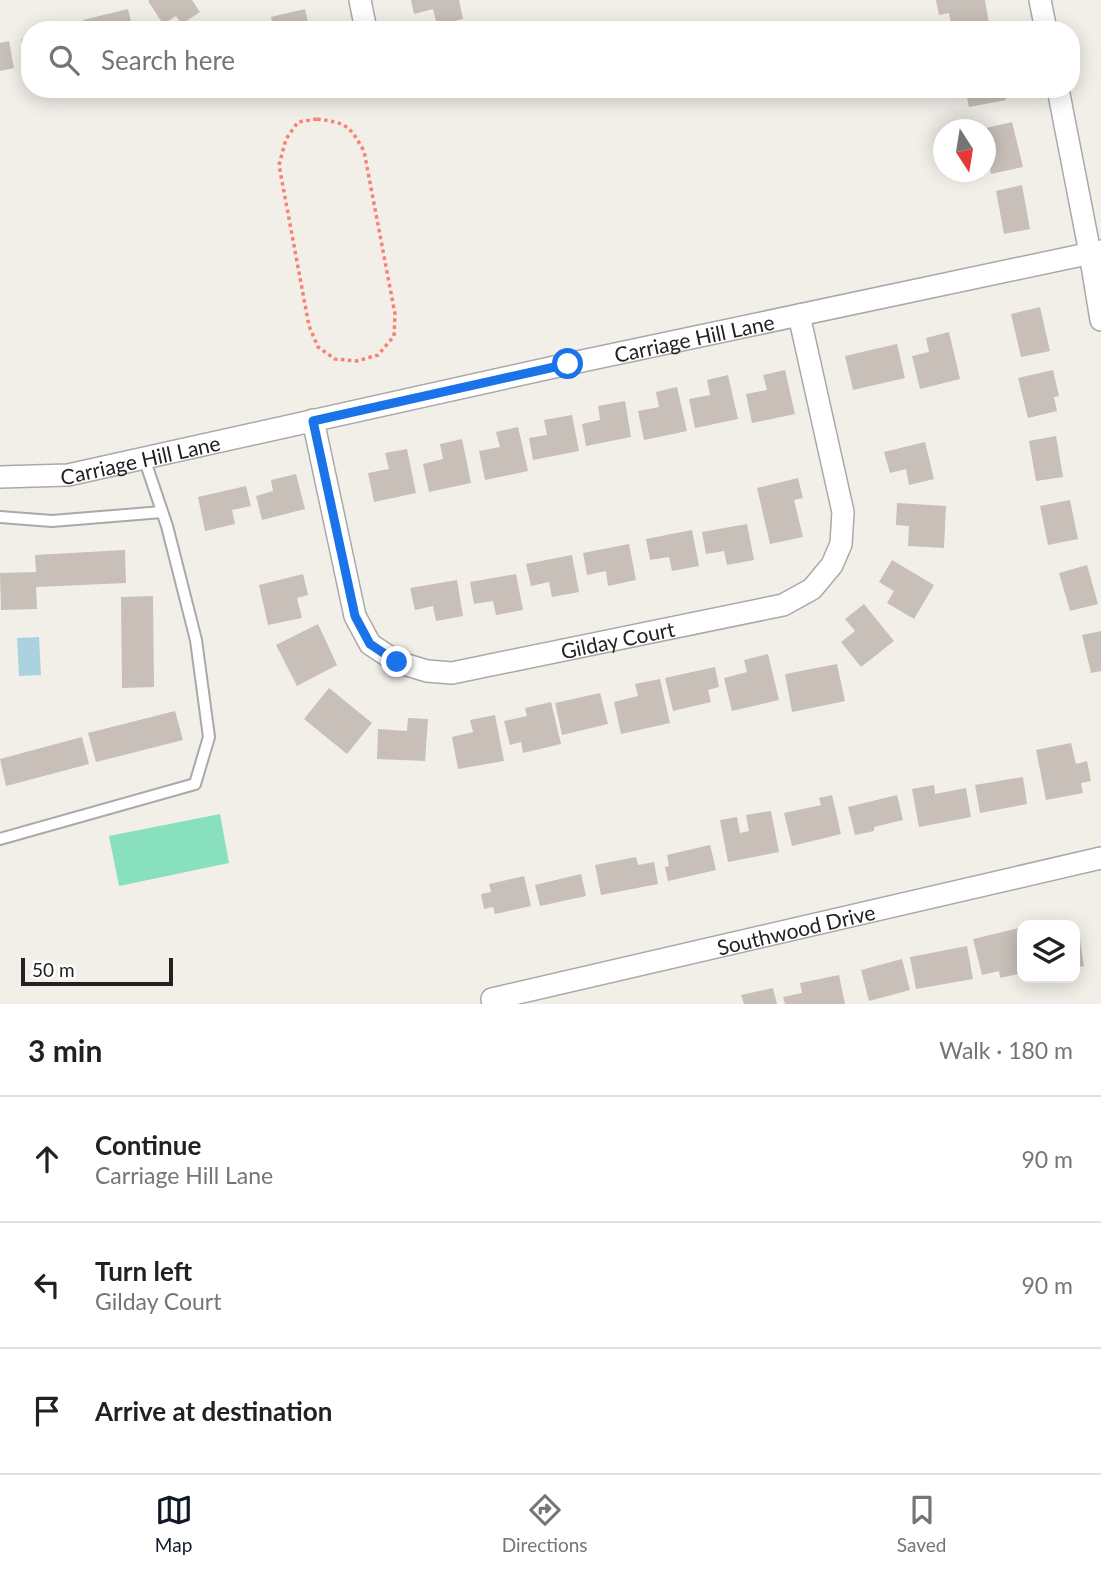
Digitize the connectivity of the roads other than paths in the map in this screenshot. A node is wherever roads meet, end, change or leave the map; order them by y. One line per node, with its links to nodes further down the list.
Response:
1 (360, 0): 3 (street)
2 (1040, 0): 4 (street)
3 (364, 21)
4 (1044, 21)
5 (1060, 98): 6 (street)
6 (1096, 252): 7 (street, Carriage Hill Lane); 8 (street)
7 (799, 315): 9 (street, Carriage Hill Lane); 9 (street, Gilday Court)
8 (1101, 320)
9 (313, 421): 10 (street, Carriage Hill Lane)
10 (144, 458): 11 (street, Carriage Hill Lane); 12 (lane)
11 (0, 477)
12 (162, 512): 13 (lane); 14 (lane)
13 (0, 517)
14 (0, 839)
15 (1101, 858): 16 (street, Southwood Drive)
16 (492, 1001)

